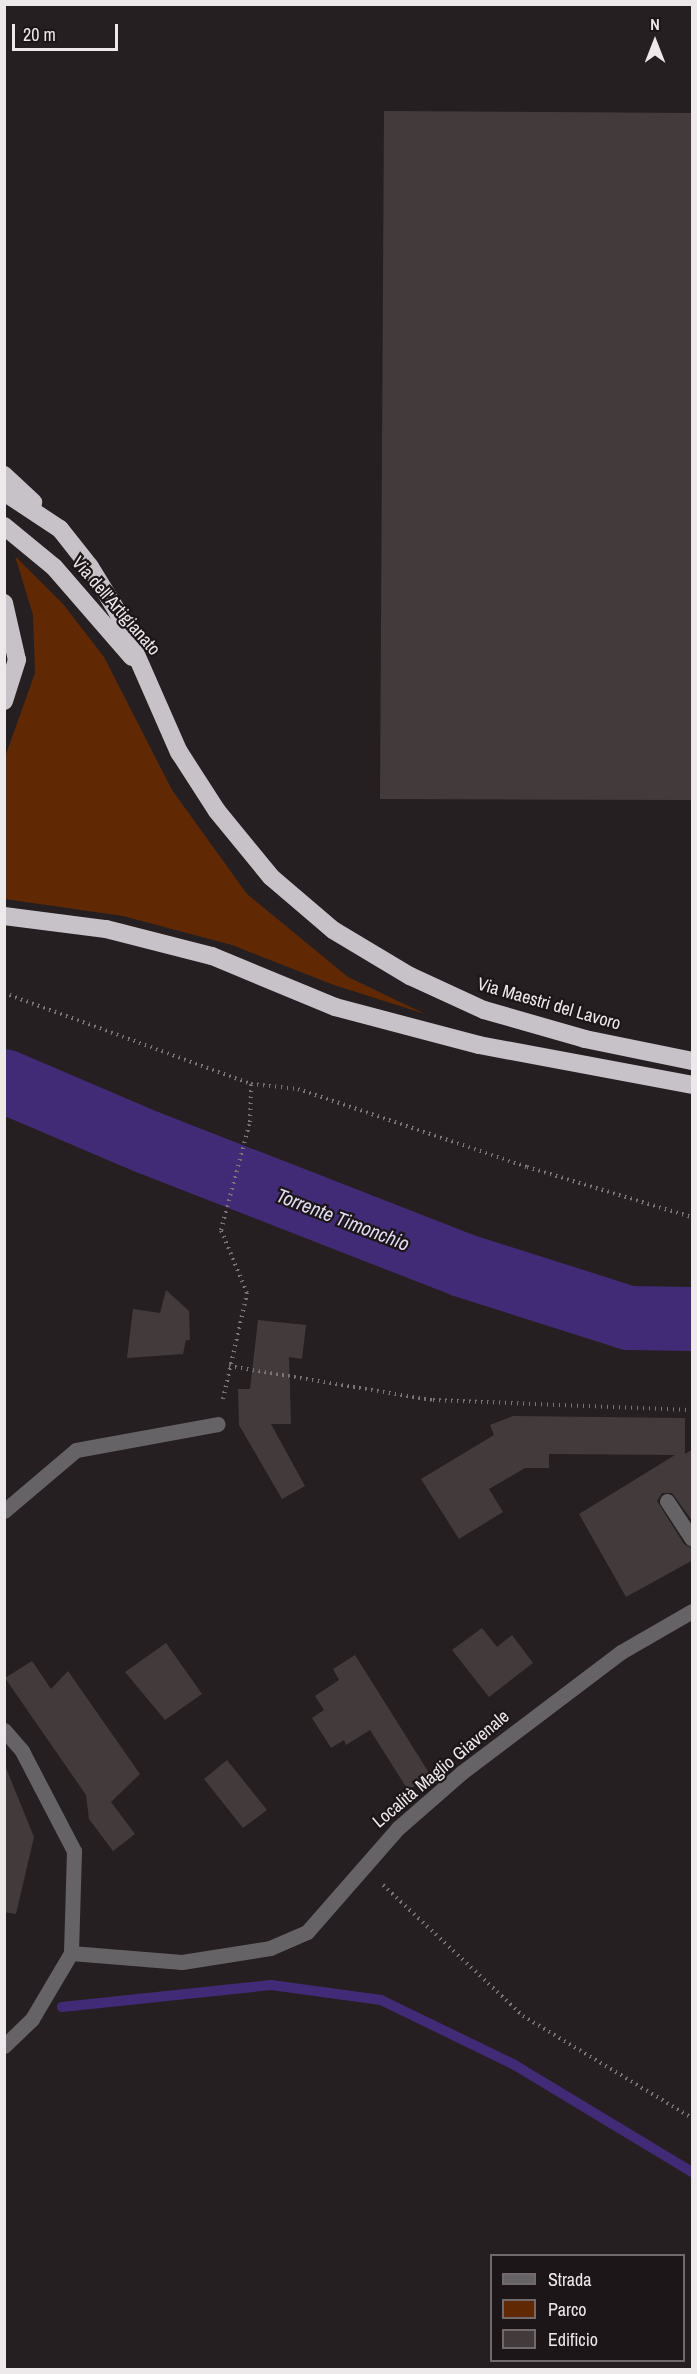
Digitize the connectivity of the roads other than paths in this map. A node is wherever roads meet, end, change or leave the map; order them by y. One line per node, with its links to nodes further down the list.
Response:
1 (4, 475): 4 (highway)
2 (4, 492): 4 (highway, Via dell'Artigianato)
3 (4, 526): 6 (highway, Via dell'Artigianato)
4 (60, 529): 6 (highway, Via dell'Artigianato)
5 (4, 603): 7 (highway)
6 (148, 676): 9 (highway, Via Maestri del Lavoro)
7 (4, 701)
8 (4, 916): 10 (highway)
9 (693, 1061)
10 (693, 1085)
11 (218, 1424): 13 (street)
12 (667, 1501): 14 (street)
13 (4, 1511)
14 (693, 1539)
15 (693, 1611): 17 (street, Località Maglio Giavenale)
16 (4, 1730): 17 (street)
17 (71, 1953): 18 (street)
18 (4, 2046)

